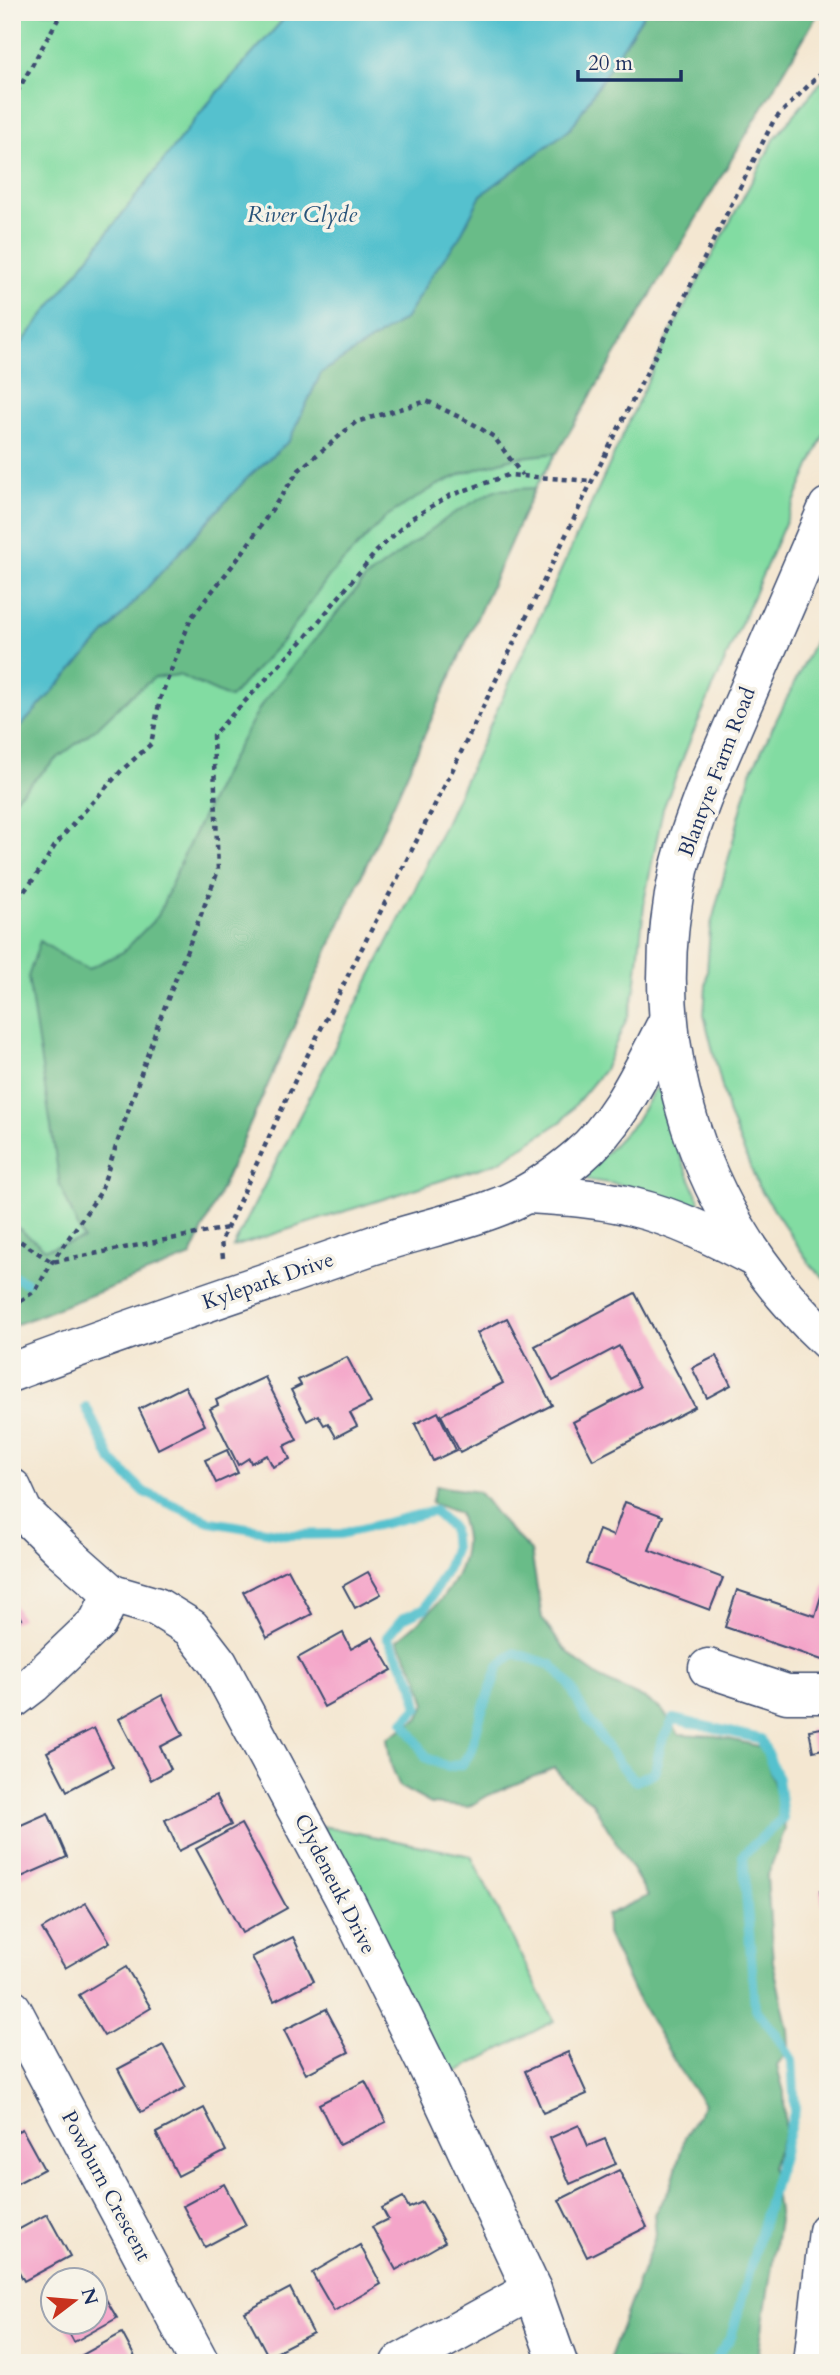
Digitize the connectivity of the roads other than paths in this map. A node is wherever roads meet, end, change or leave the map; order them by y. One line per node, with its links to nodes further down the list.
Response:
1 (828, 507): 2 (street, Blantyre Farm Road)
2 (668, 1021): 3 (street, Kylepark Drive); 4 (street, Blantyre Farm Road)
3 (526, 1194): 4 (street); 6 (street, Kylepark Drive)
4 (753, 1257): 5 (street, Blantyre Farm Road)
5 (828, 1341)
6 (12, 1372)
7 (16, 1506): 8 (street, Clydeneuk Drive)
8 (112, 1594): 11 (street); 14 (street, Clydeneuk Drive)
9 (708, 1668): 10 (street)
10 (828, 1693)
11 (12, 1700)
12 (12, 2009): 15 (street, Powburn Crescent)
13 (828, 2231): 18 (street)
14 (532, 2290): 16 (street); 17 (street, Clydeneuk Drive)
15 (200, 2363)
16 (400, 2363)
17 (558, 2363)
18 (813, 2363)

